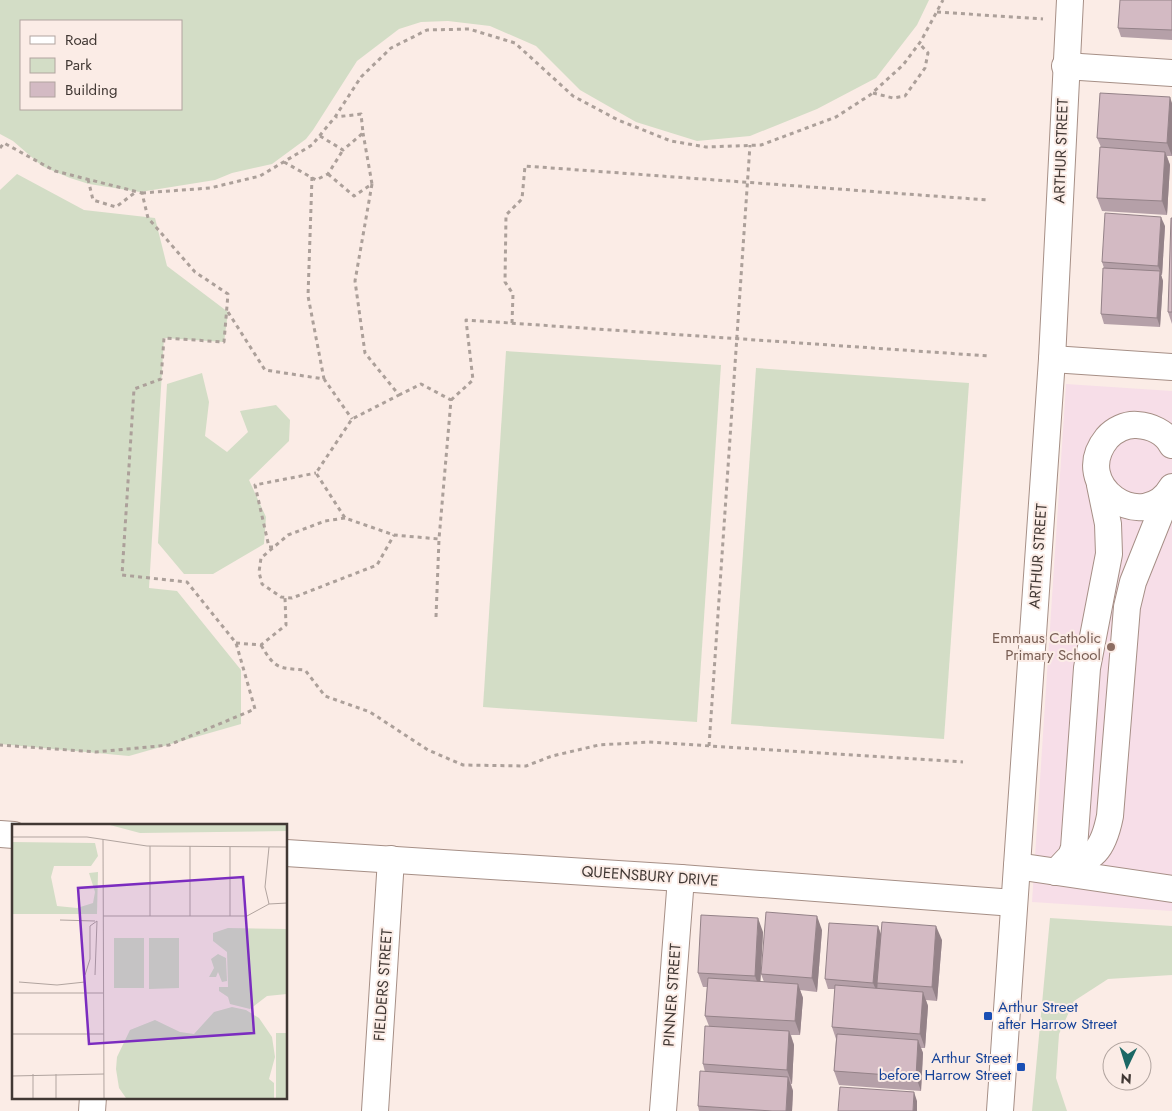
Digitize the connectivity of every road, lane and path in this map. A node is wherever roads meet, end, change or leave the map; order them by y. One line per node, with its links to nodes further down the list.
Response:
1 (943, 0): 3 (path)
2 (1069, 10): 3 (path); 5 (street, ARTHUR STREET)
3 (937, 12): 4 (path)
4 (919, 43): 7 (path); 7 (path)
5 (1065, 66): 6 (street); 28 (street, ARTHUR STREET)
6 (1172, 73)
7 (872, 93): 12 (path)
8 (335, 117): 9 (path); 10 (path); 12 (path)
9 (363, 133): 14 (path); 20 (path)
10 (320, 136): 14 (path); 15 (path)
11 (2, 142): 13 (path); 18 (path)
12 (750, 145): 19 (path)
13 (0, 148)
14 (343, 150): 16 (path)
15 (284, 162): 17 (path); 22 (path)
16 (328, 174): 17 (path); 20 (path)
17 (312, 178): 30 (path)
18 (88, 179): 21 (path); 21 (path)
19 (748, 182): 23 (path); 25 (path); 26 (path)
20 (372, 184): 31 (path)
21 (137, 191): 22 (path)
22 (142, 192): 24 (path)
23 (988, 200)
24 (228, 312): 30 (path); 44 (path)
25 (512, 323): 26 (path); 32 (path)
26 (737, 338): 27 (path); 47 (path)
27 (989, 356)
28 (1052, 359): 29 (street); 51 (street, ARTHUR STREET)
29 (1172, 367)
30 (324, 379): 33 (path)
31 (399, 395): 32 (path); 33 (path)
32 (451, 400): 40 (path)
33 (352, 419): 35 (path)
34 (1171, 442): 36 (street)
35 (316, 474): 38 (path); 41 (path)
36 (1100, 485): 37 (street); 52 (street)
37 (1171, 490): 52 (street)
38 (346, 518): 39 (path); 41 (path)
39 (394, 535): 40 (path); 42 (path)
40 (439, 538): 43 (path)
41 (274, 547): 42 (path)
42 (285, 598): 45 (path)
43 (436, 617)
44 (236, 643): 45 (path); 46 (path)
45 (261, 645): 47 (path)
46 (0, 745)
47 (709, 746): 48 (path)
48 (962, 762)
49 (288, 853): 50 (street, QUEENSBURY DRIVE)
50 (391, 859): 53 (street, QUEENSBURY DRIVE); 58 (street, FIELDERS STREET)
51 (1017, 866): 52 (street); 55 (street, ARTHUR STREET)
52 (1056, 872): 54 (street)
53 (681, 878): 55 (street, QUEENSBURY DRIVE); 59 (street, PINNER STREET)
54 (1172, 889)
55 (1014, 903): 60 (street, ARTHUR STREET)
56 (93, 1098): 57 (street)
57 (92, 1111)
58 (375, 1111)
59 (663, 1111)
60 (1000, 1111)

